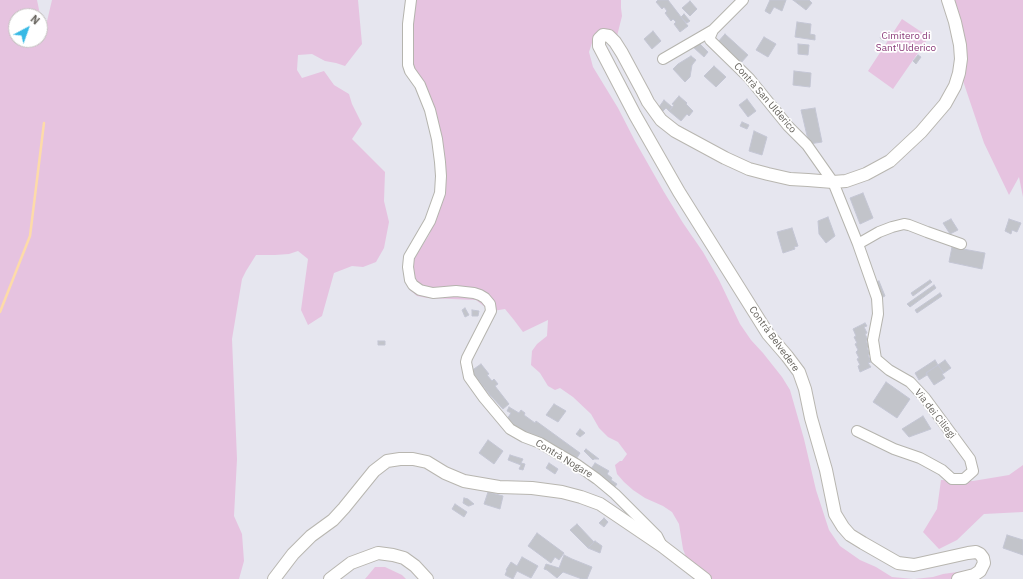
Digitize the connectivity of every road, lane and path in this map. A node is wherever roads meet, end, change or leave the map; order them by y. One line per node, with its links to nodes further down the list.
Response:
1 (411, 0): 10 (street, Contrà Nogare)
2 (743, 0): 4 (street)
3 (948, 0): 6 (street)
4 (713, 30): 5 (street); 6 (street, Contrà San Ulderico)
5 (663, 59)
6 (833, 182): 7 (street, Via dei Ciliegi); 15 (street, Contrà Belvedere)
7 (858, 244): 8 (street); 9 (street, Via dei Ciliegi)
8 (961, 244)
9 (858, 431)
10 (662, 546): 11 (street); 14 (street)
11 (274, 579)
12 (330, 579): 13 (street)
13 (427, 579)
14 (705, 579)
15 (958, 579)

